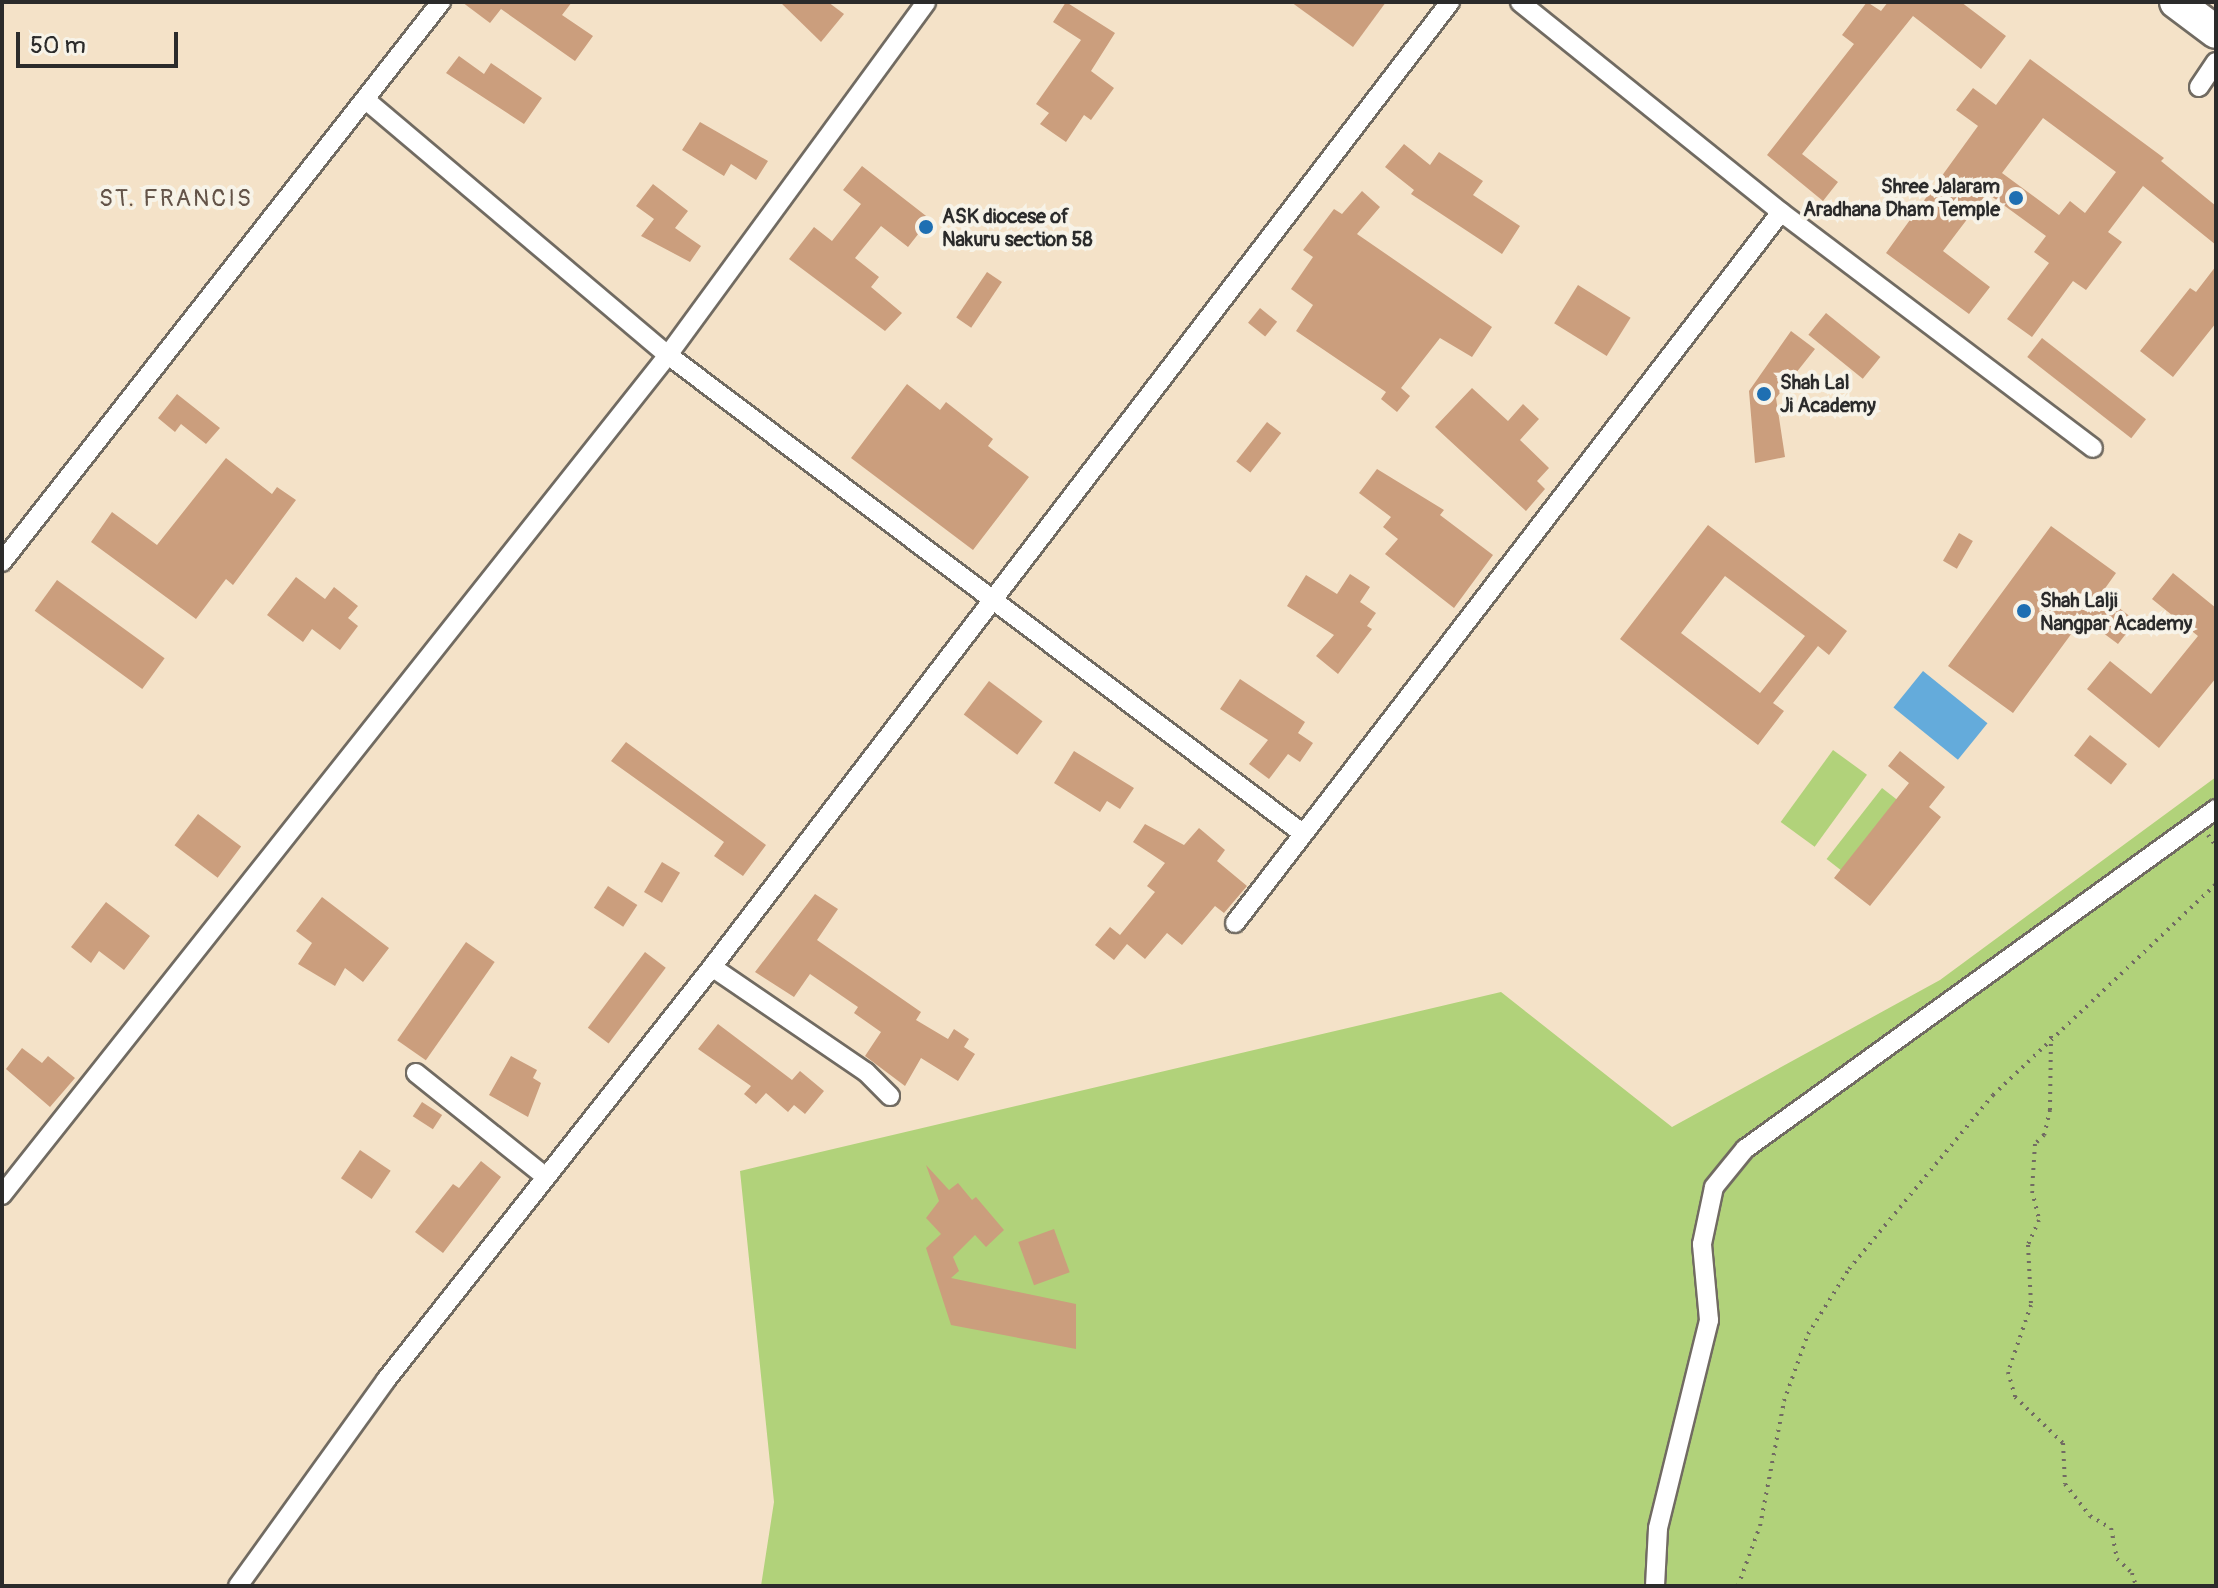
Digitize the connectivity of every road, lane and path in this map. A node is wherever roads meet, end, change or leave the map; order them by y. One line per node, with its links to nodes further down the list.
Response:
1 (441, 2): 9 (street)
2 (926, 2): 11 (street)
3 (1450, 2): 14 (street)
4 (1520, 2): 10 (street)
5 (2176, 2): 6 (highway)
6 (2216, 32)
7 (2216, 62): 8 (street)
8 (2199, 87)
9 (367, 101): 11 (street); 13 (street)
10 (1781, 212): 12 (street); 16 (street)
11 (668, 355): 14 (street); 24 (street)
12 (2093, 448)
13 (2, 562)
14 (995, 598): 16 (street); 19 (street)
15 (2216, 809): 26 (street)
16 (1301, 832): 18 (street)
17 (2216, 884): 20 (path)
18 (1235, 923)
19 (712, 967): 22 (street); 23 (street)
20 (2051, 1036): 27 (path); 28 (path)
21 (416, 1073): 23 (street)
22 (890, 1096)
23 (546, 1177): 25 (street)
24 (2, 1195)
25 (238, 1586)
26 (1655, 1586)
27 (1738, 1586)
28 (2136, 1586)

